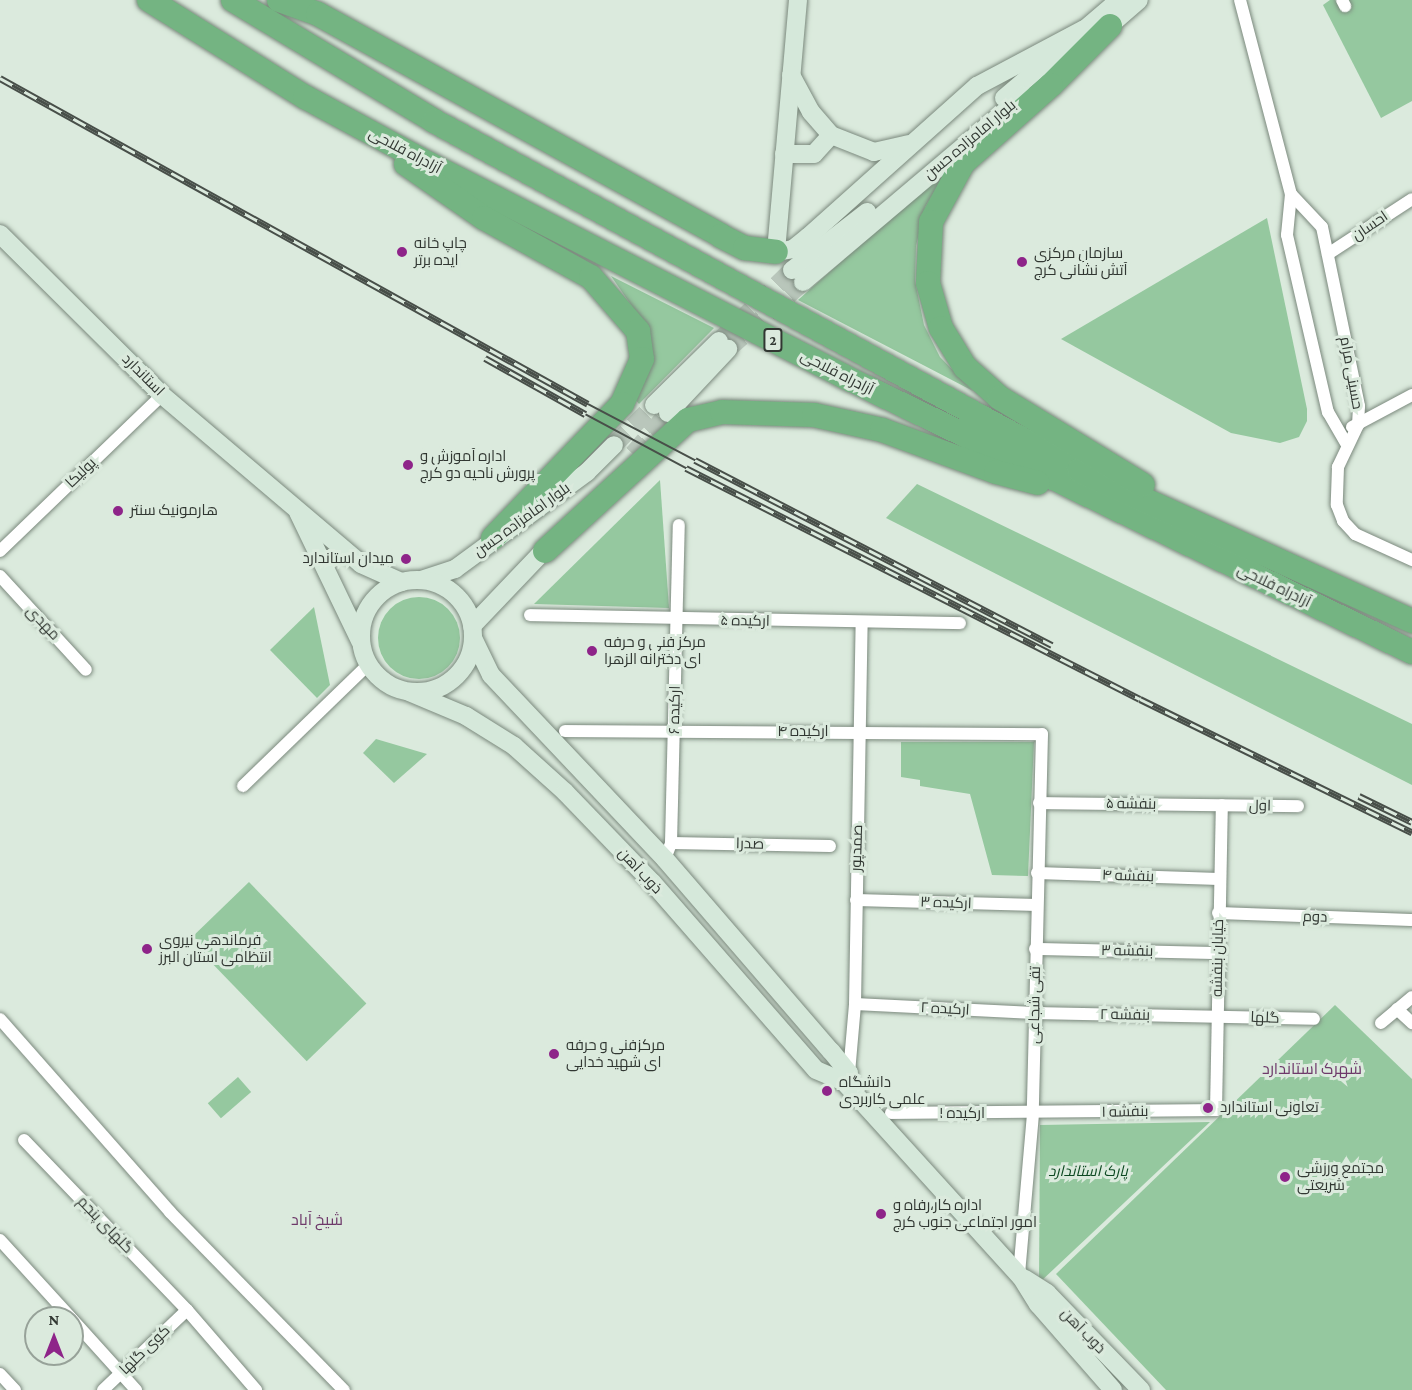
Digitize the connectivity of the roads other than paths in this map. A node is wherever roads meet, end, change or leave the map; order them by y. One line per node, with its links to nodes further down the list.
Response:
1 (149, 0): 12 (highway, آزادراه فلاحی / 2)
2 (233, 0): 32 (highway, آزادراه فلاحی / 2)
3 (279, 0): 18 (highway)
4 (798, 0): 10 (main road)
5 (1119, 0): 9 (main road, بلوار امامزاده حسن)
6 (1139, 0): 8 (main road, بلوار امامزاده حسن)
7 (1240, 0): 15 (street, حسینی مرام)
8 (1110, 26): 9 (main road, بلوار امامزاده حسن); 32 (highway)
9 (1084, 29): 13 (main road)
10 (791, 75): 11 (main road); 14 (main road)
11 (831, 135): 13 (main road); 14 (main road)
12 (378, 137): 29 (highway, آزادراه فلاحی / 2); 33 (highway)
13 (910, 143): 18 (main road)
14 (784, 153): 18 (main road)
15 (1291, 194): 19 (street, حسینی مرام); 25 (street, حسینی مرام)
16 (1412, 199): 19 (street, احسان)
17 (1, 236): 21 (main road, استاندارد)
18 (776, 252)
19 (1328, 254): 24 (street, حسینی مرام)
20 (723, 345): 23 (main road)
21 (162, 395): 30 (main road, استاندارد); 35 (street, پولیکا)
22 (1412, 395): 24 (street)
23 (661, 409)
24 (1358, 425): 25 (street); 27 (street, حسینی مرام)
25 (1338, 432): 27 (street, حسینی مرام)
26 (614, 445): 33 (main road, بلوار امامزاده حسن)
27 (1348, 446): 36 (street)
28 (633, 454): 34 (main road, بلوار امامزاده حسن)
29 (1085, 495): 34 (highway); 47 (highway, آزادراه فلاحی / 2)
30 (294, 505): 39 (main road, استاندارد); 46 (main road, استاندارد)
31 (679, 525): 41 (street, ارکیده ۶)
32 (1203, 530): 42 (highway, آزادراه فلاحی / 2)
33 (493, 538): 38 (main road, بلوار امامزاده حسن)
34 (544, 550): 45 (main road, بلوار امامزاده حسن)
35 (0, 551)
36 (1412, 560)
37 (0, 576): 49 (street, مهدی)
38 (422, 580): 39 (main road); 45 (main road)
39 (401, 582): 46 (main road)
40 (530, 615): 41 (street, ارکیده ۵)
41 (676, 620): 43 (street, ارکیده ۵); 52 (street, ارکیده ۶)
42 (1412, 621)
43 (862, 622): 44 (street, ارکیده ۵); 53 (street, صمدپور)
44 (960, 622)
45 (473, 632): 50 (main road); 60 (main road, ذوب آهن)
46 (361, 642): 48 (main road)
47 (1412, 652)
48 (369, 664): 50 (main road); 55 (street)
49 (86, 670)
50 (409, 692): 63 (main road, ذوب آهن)
51 (565, 731): 52 (street, ارکیده ۴)
52 (674, 732): 53 (street, ارکیده ۴); 60 (street, ارکیده ۶)
53 (861, 733): 54 (street, ارکیده ۴); 64 (street, صمدپور)
54 (1042, 734): 56 (street, تقی شجاعی)
55 (243, 786)
56 (1040, 803): 57 (street, بنفشه ۵); 61 (street, تقی شجاعی)
57 (1222, 805): 58 (street, اول); 62 (street, خیابان بنفشه)
58 (1298, 806)
59 (830, 846): 60 (street, صدرا)
60 (668, 851): 63 (main road); 79 (main road, ذوب آهن)
61 (1037, 873): 62 (street, بنفشه ۴); 65 (street, تقی شجاعی)
62 (1219, 879): 66 (street, خیابان بنفشه)
63 (652, 882): 79 (main road, ذوب آهن)
64 (856, 900): 65 (street, ارکیده ۳); 71 (street, صمدپور)
65 (1037, 905): 68 (street, تقی شجاعی)
66 (1218, 913): 67 (street, دوم); 69 (street, خیابان بنفشه)
67 (1412, 920)
68 (1035, 949): 69 (street, بنفشه ۳); 73 (street, تقی شجاعی)
69 (1218, 953): 74 (street, خیابان بنفشه)
70 (1412, 997): 72 (street)
71 (855, 1004): 73 (street, ارکیده ۲); 79 (street, صمدپور)
72 (1397, 1009): 77 (street); 78 (street)
73 (1034, 1013): 74 (street, بنفشه ۲); 82 (street, تقی شجاعی)
74 (1217, 1016): 76 (street, گلها); 80 (street, خیابان بنفشه)
75 (0, 1019): 95 (street)
76 (1314, 1019)
77 (1381, 1023)
78 (1412, 1023)
79 (847, 1078): 85 (main road, ذوب آهن)
80 (1216, 1110): 82 (street, بنفشه ۱)
81 (891, 1113): 82 (street, ارکیده ۱)
82 (1033, 1114): 85 (street, تقی شجاعی)
83 (24, 1140): 87 (street, گلهای پنجم)
84 (0, 1240): 86 (street)
85 (1020, 1276): 96 (main road, ذوب آهن); 97 (main road, ذوب آهن)
86 (60, 1306)
87 (187, 1310): 89 (street, کوی گلها); 94 (street, گلهای پنجم)
88 (84, 1332): 89 (street)
89 (121, 1373): 92 (street, کوی گلها); 93 (street)
90 (0, 1374): 91 (street)
91 (15, 1390)
92 (103, 1390)
93 (136, 1390)
94 (256, 1390)
95 (344, 1390)
96 (1113, 1390)
97 (1141, 1390)

